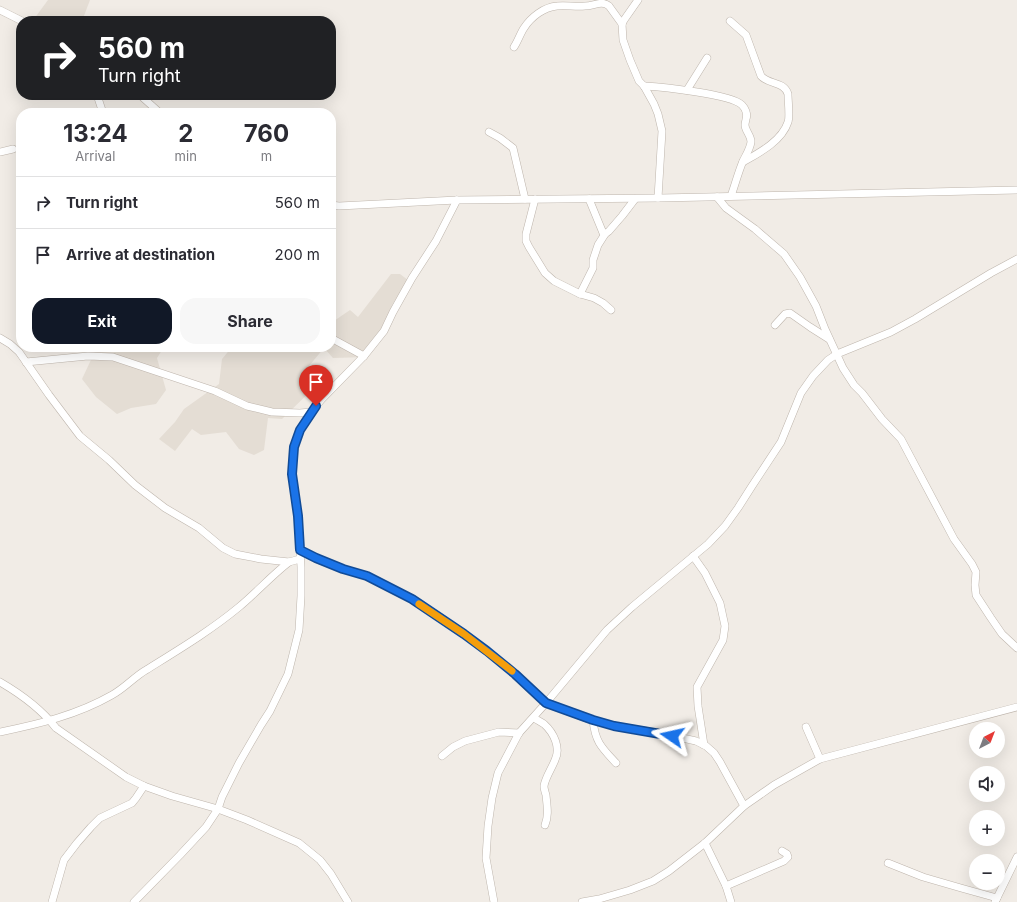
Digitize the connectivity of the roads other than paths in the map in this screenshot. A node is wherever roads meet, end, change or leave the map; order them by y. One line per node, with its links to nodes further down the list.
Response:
1 (608, 0): 3 (street)
2 (638, 0): 7 (street)
3 (612, 9): 7 (street); 8 (street)
4 (0, 10): 5 (street)
5 (16, 18)
6 (730, 20): 17 (street)
7 (622, 24): 10 (street)
8 (514, 47)
9 (707, 58): 11 (street)
10 (644, 86): 11 (street); 21 (street)
11 (687, 90): 17 (street)
12 (146, 100): 13 (street)
13 (154, 108)
14 (489, 132): 22 (street)
15 (13, 149): 16 (street)
16 (0, 152)
17 (743, 162): 19 (street)
18 (1017, 190): 19 (street)
19 (731, 196): 20 (street)
20 (717, 197): 21 (street); 34 (street)
21 (658, 198): 25 (street)
22 (525, 199): 23 (street); 26 (street)
23 (534, 199): 24 (street); 30 (street)
24 (589, 199): 25 (street); 28 (street)
25 (636, 199): 28 (street)
26 (457, 200): 27 (street); 39 (street)
27 (336, 206)
28 (605, 234): 30 (street)
29 (1017, 259): 38 (street)
30 (580, 294): 31 (street)
31 (611, 310)
32 (775, 325): 34 (street)
33 (0, 338): 36 (street)
34 (830, 339): 38 (street)
35 (336, 341): 39 (street)
36 (16, 349)
37 (19, 352): 40 (street)
38 (837, 354): 43 (street); 46 (street)
39 (364, 356): 41 (street)
40 (26, 362): 41 (street); 45 (street)
41 (311, 412): 42 (street)
42 (300, 550): 44 (street); 48 (street)
43 (693, 556): 48 (street); 56 (street)
44 (300, 559): 45 (street); 62 (street)
45 (289, 562): 52 (street)
46 (1017, 648)
47 (0, 682): 52 (street)
48 (546, 703): 50 (street); 51 (street)
49 (1017, 707): 58 (street)
50 (534, 718): 55 (street); 63 (street)
51 (593, 720): 56 (street); 59 (street)
52 (50, 721): 54 (street); 60 (street)
53 (806, 727): 58 (street)
54 (0, 732)
55 (519, 733): 57 (street); 74 (street)
56 (704, 745): 61 (street)
57 (442, 756)
58 (820, 759): 61 (street)
59 (616, 763)
60 (144, 786): 62 (street); 71 (street)
61 (744, 806): 64 (street)
62 (218, 809): 72 (street); 73 (street)
63 (545, 825)
64 (705, 843): 68 (street); 69 (street)
65 (782, 850): 68 (street)
66 (1017, 857): 70 (street)
67 (888, 863): 70 (street)
68 (726, 886): 77 (street)
69 (621, 892): 75 (street); 76 (street)
70 (996, 900)
71 (52, 902)
72 (134, 902)
73 (348, 902)
74 (494, 902)
75 (582, 902)
76 (612, 902)
77 (731, 902)

